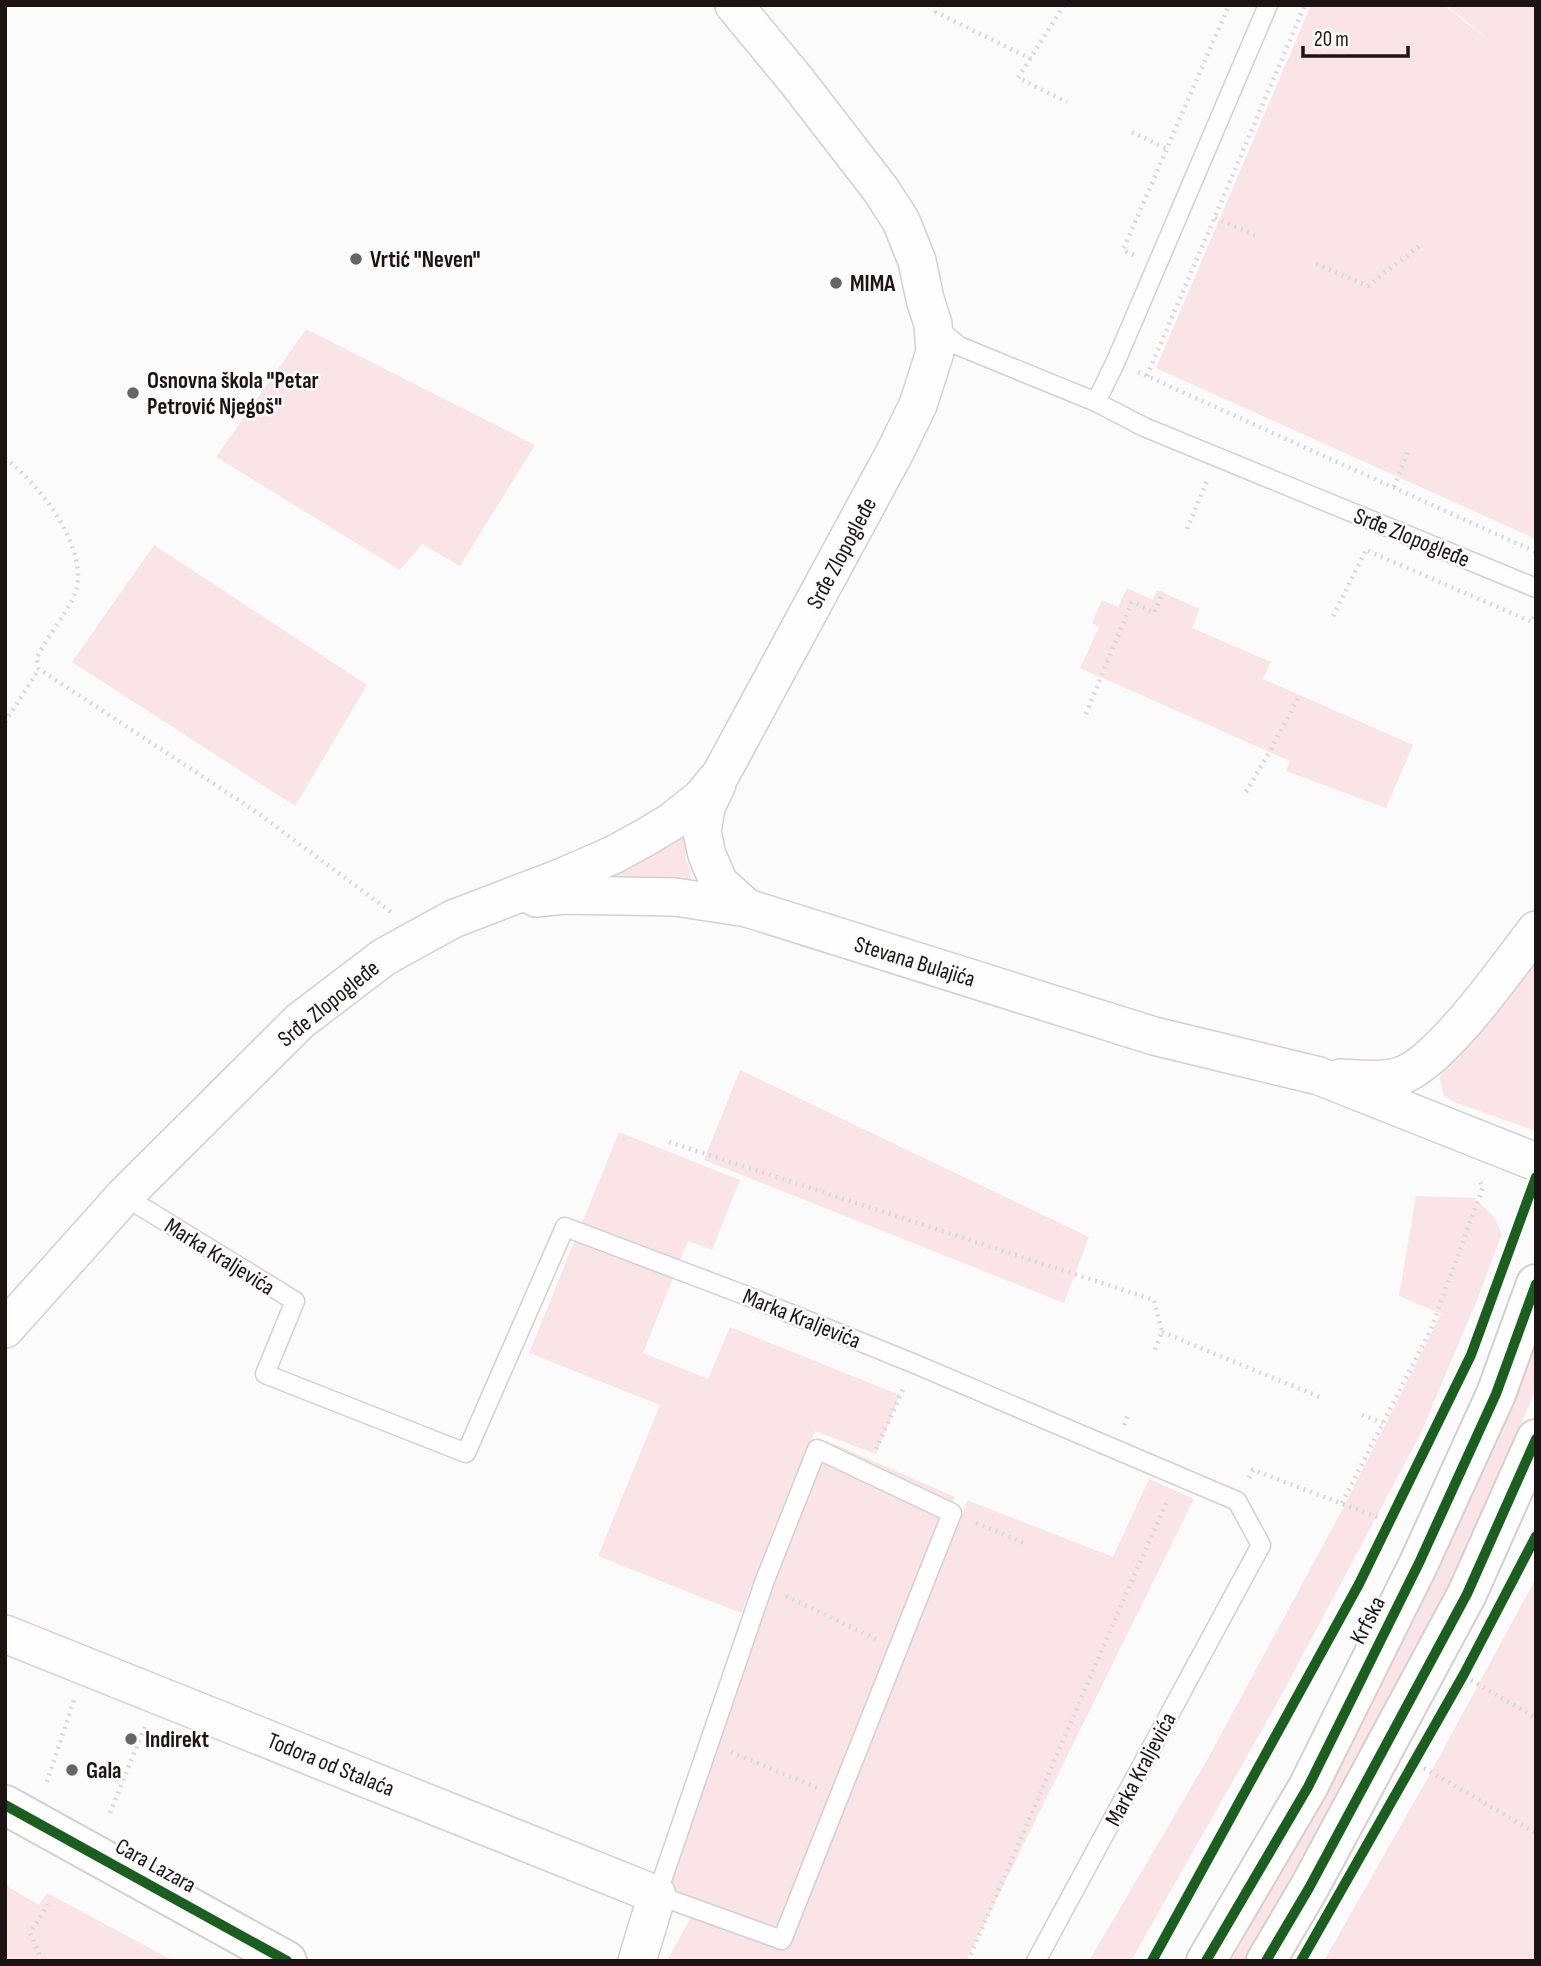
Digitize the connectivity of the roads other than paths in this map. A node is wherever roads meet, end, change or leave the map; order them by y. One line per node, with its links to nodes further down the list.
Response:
1 (734, 5): 3 (street, Srđe Zlopogleđe)
2 (1268, 5): 4 (lane)
3 (933, 324): 4 (lane, Srđe Zlopogleđe); 6 (street, Srđe Zlopogleđe)
4 (1096, 402): 5 (lane, Srđe Zlopogleđe)
5 (1536, 588)
6 (721, 774): 7 (street, Srđe Zlopogleđe); 8 (street, Srđe Zlopogleđe)
7 (504, 900): 8 (street, Stevana Bulajića); 12 (street, Srđe Zlopogleđe)
8 (747, 908): 10 (street, Stevana Bulajića)
9 (1536, 930): 10 (street, Stevana Bulajića)
10 (1319, 1076): 11 (street, Stevana Bulajića)
11 (1536, 1163)
12 (124, 1196): 14 (street, Srđe Zlopogleđe); 21 (lane, Marka Kraljevića)
13 (1536, 1284): 22 (main road, Krfska)
14 (5, 1329)
15 (1536, 1439): 23 (main road)
16 (5, 1634): 18 (street, Todora od Stalaća)
17 (5, 1805): 19 (main road, Cara Lazara)
18 (657, 1895): 18 (lane); 20 (street)
19 (287, 1961)
20 (637, 1961)
21 (1036, 1961)
22 (1206, 1961)
23 (1266, 1961)

